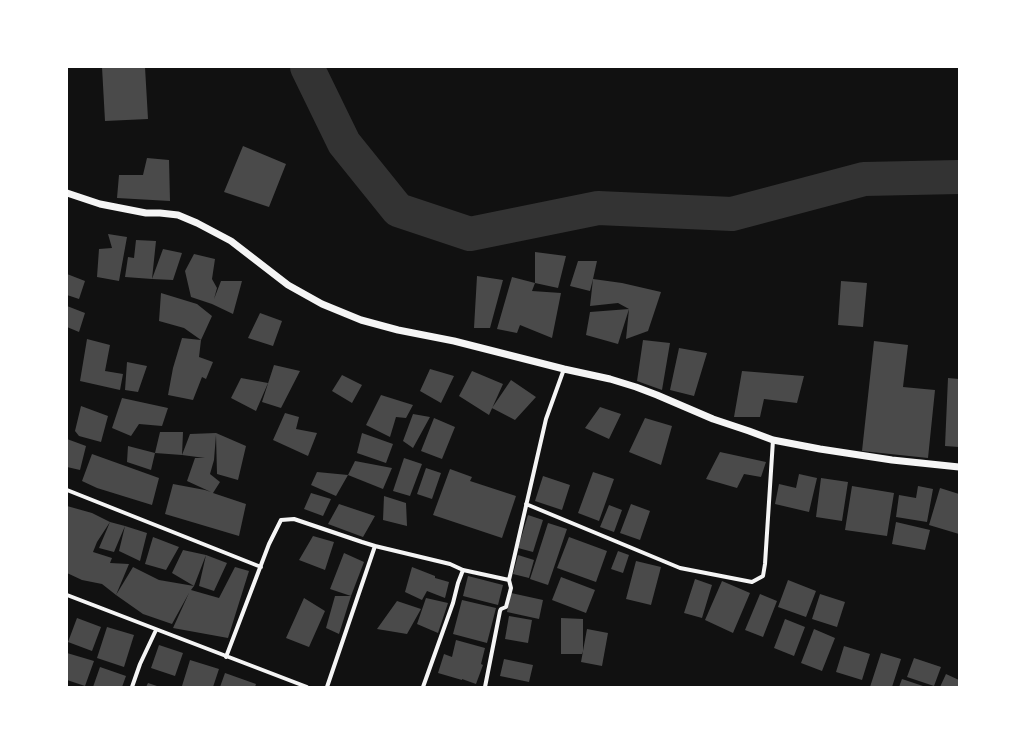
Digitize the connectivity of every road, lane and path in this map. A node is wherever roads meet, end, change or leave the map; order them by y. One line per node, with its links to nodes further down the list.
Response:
1 (67, 193): 2 (street)
2 (564, 369): 3 (street); 6 (street)
3 (773, 440): 4 (street); 6 (street)
4 (959, 467)
5 (67, 490): 8 (street)
6 (526, 504): 10 (street)
7 (375, 546): 8 (street); 9 (street); 16 (street)
8 (261, 567): 13 (street)
9 (463, 570): 10 (street); 17 (street)
10 (508, 580): 18 (street)
11 (67, 596): 12 (street)
12 (156, 630): 13 (street); 14 (street)
13 (226, 657): 15 (street)
14 (132, 687)
15 (308, 687)
16 (327, 687)
17 (423, 687)
18 (485, 687)

